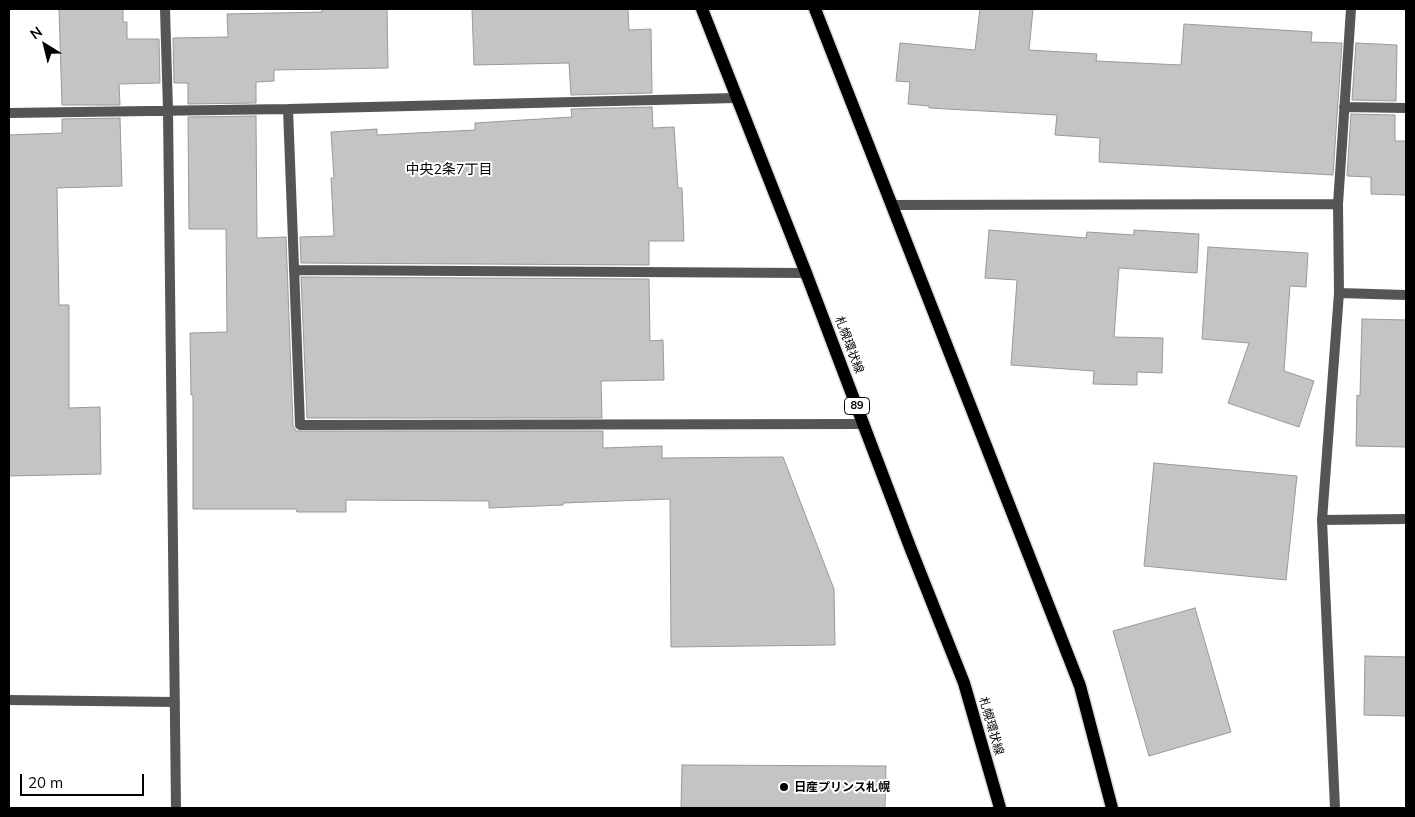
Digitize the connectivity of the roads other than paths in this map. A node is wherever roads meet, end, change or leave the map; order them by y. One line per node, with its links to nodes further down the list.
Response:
1 (165, 9): 9 (street)
2 (702, 9): 5 (main road, 札幌環状線 / 89)
3 (816, 9): 12 (main road)
4 (1351, 9): 6 (street)
5 (736, 98): 8 (street); 14 (main road, 札幌環状線 / 89)
6 (1344, 107): 7 (street); 11 (street)
7 (1406, 108)
8 (288, 109): 9 (street); 13 (street)
9 (168, 110): 10 (street); 21 (street)
10 (9, 113)
11 (1338, 204): 12 (street); 15 (street)
12 (892, 205): 24 (main road)
13 (294, 270): 14 (street); 17 (street)
14 (806, 273): 17 (main road, 札幌環状線 / 89)
15 (1339, 293): 16 (street); 19 (street)
16 (1406, 295)
17 (864, 424): 23 (main road, 札幌環状線 / 89)
18 (1406, 519): 19 (street)
19 (1322, 520): 25 (street)
20 (9, 700): 21 (street)
21 (175, 702): 22 (street)
22 (176, 808)
23 (1000, 808)
24 (1112, 808)
25 (1335, 808)

